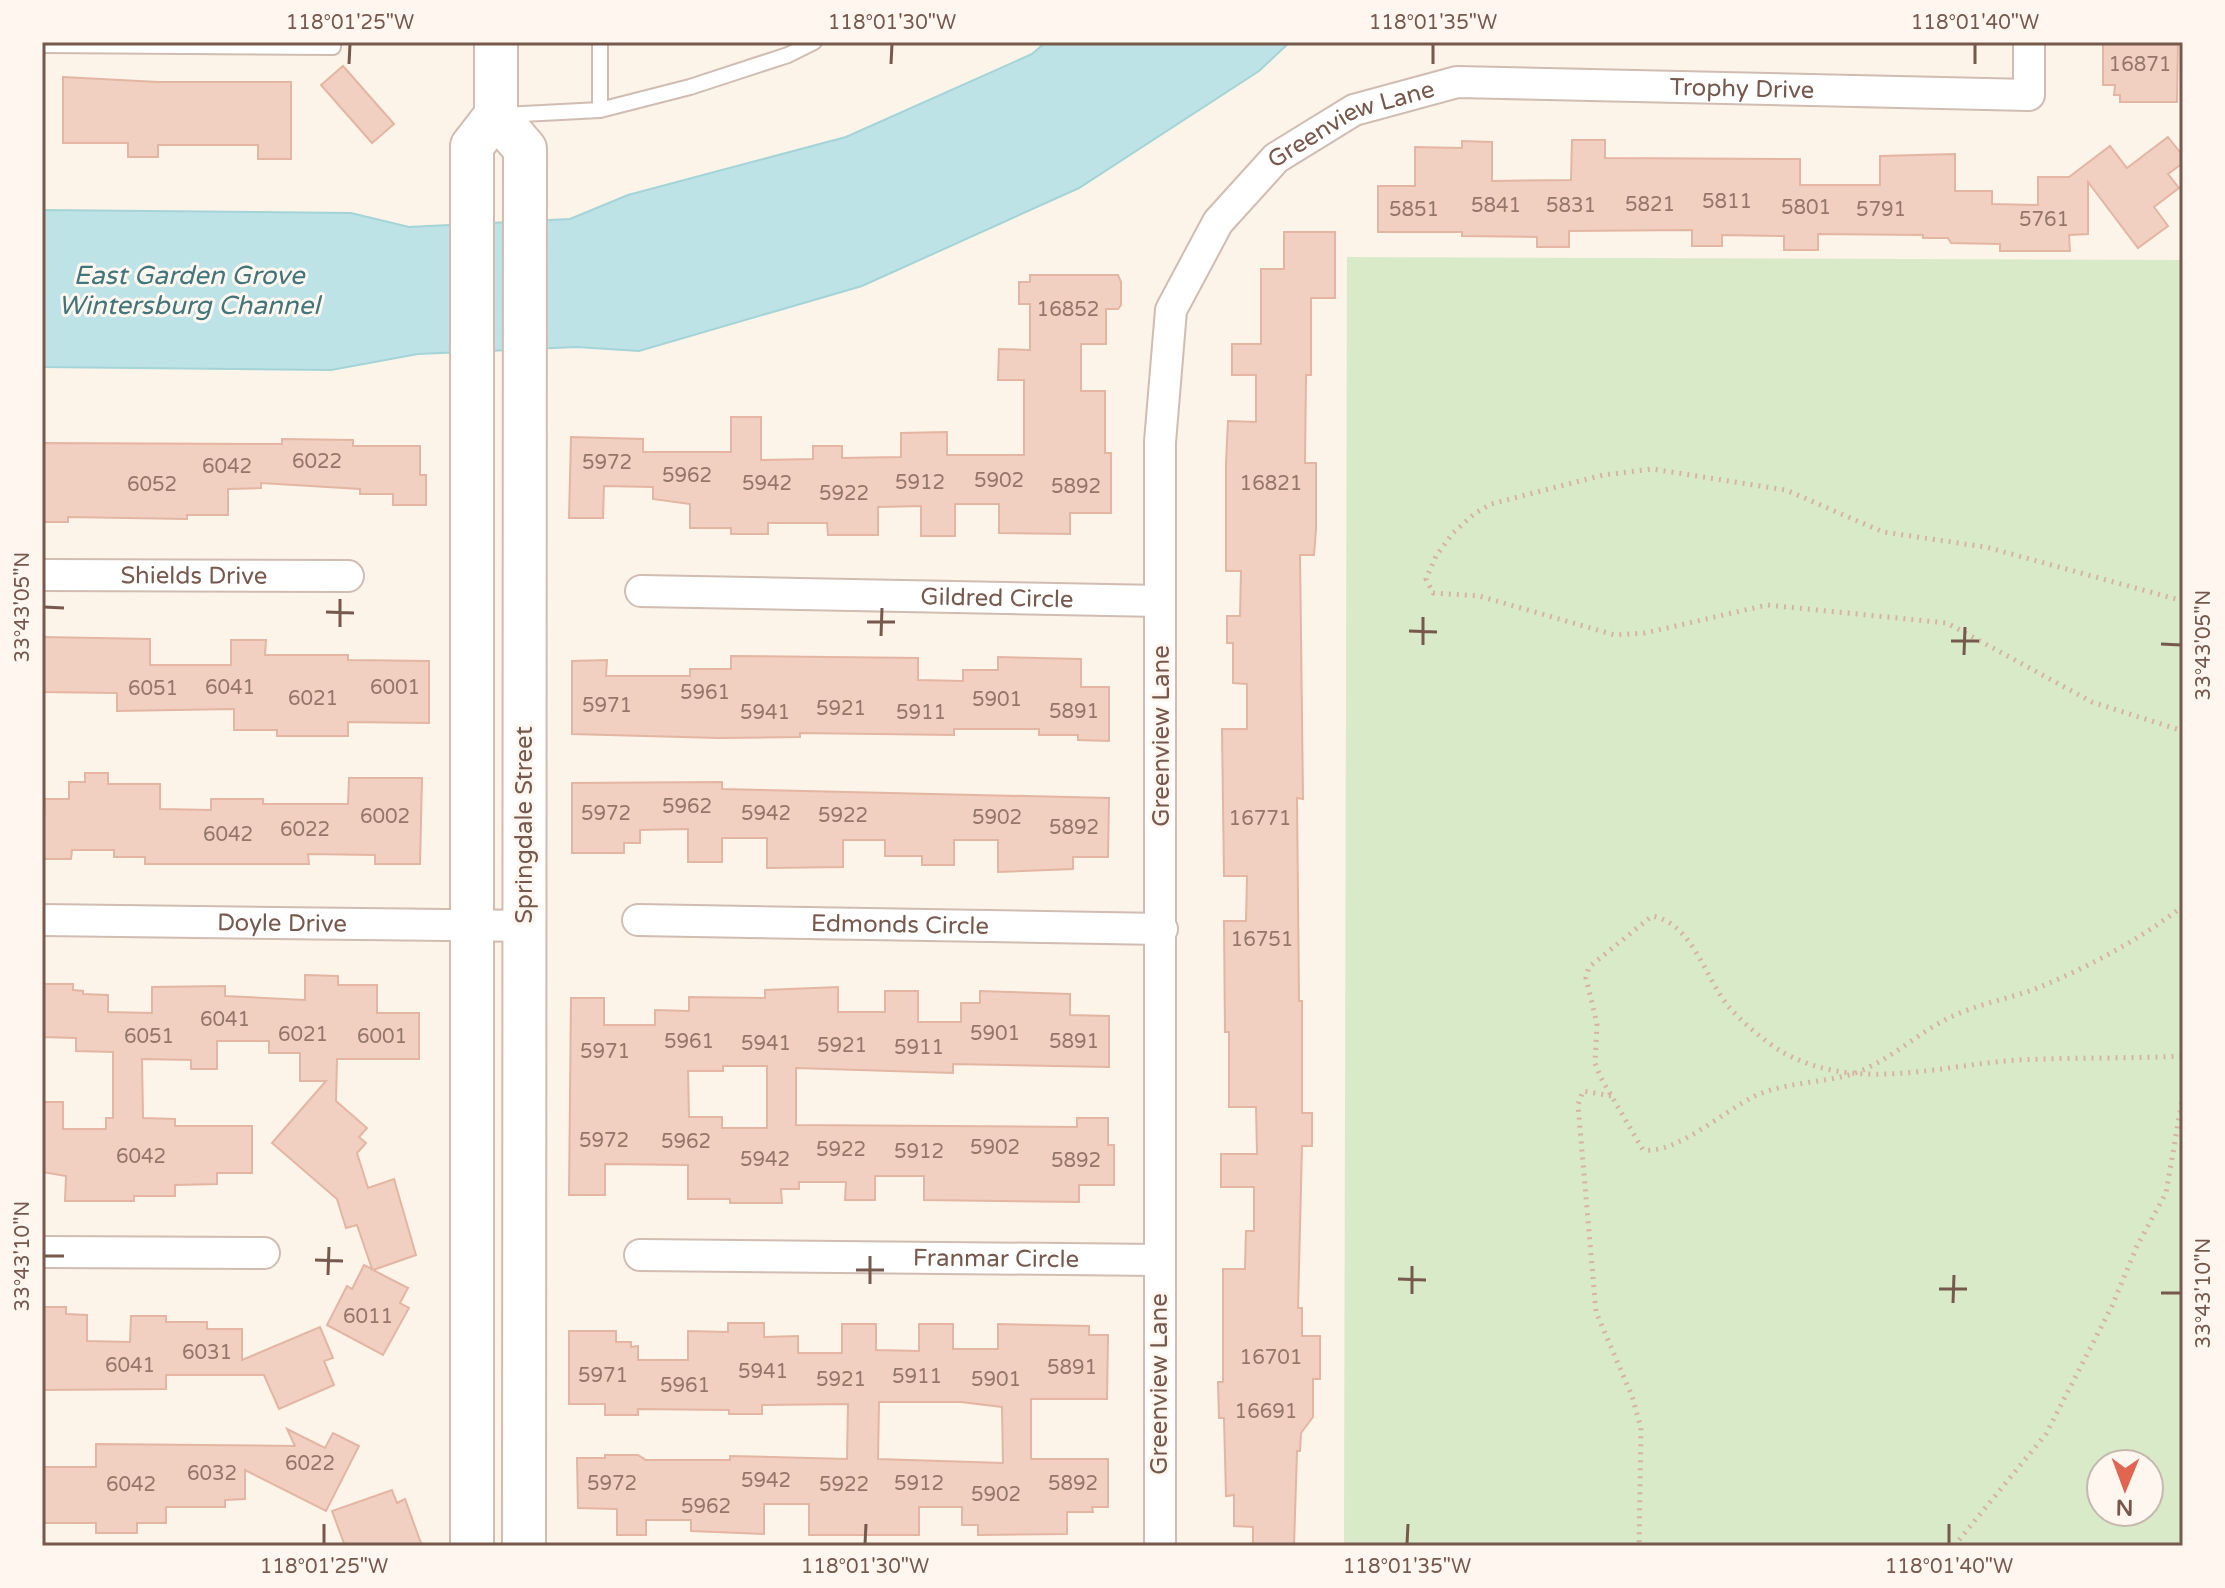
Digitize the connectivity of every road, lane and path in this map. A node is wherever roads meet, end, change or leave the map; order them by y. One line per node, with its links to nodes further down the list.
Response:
1 (333, 42): 6 (lane)
2 (496, 42): 9 (main road)
3 (600, 42): 8 (lane)
4 (814, 42): 8 (lane)
5 (2029, 42): 7 (street, Trophy Drive)
6 (42, 45)
7 (1457, 82): 13 (street, Greenview Lane)
8 (600, 110): 9 (lane)
9 (496, 115): 19 (main road); 20 (main road, Springdale Street)
10 (42, 575): 11 (street, Shields Drive)
11 (348, 576)
12 (641, 591): 13 (street, Gildred Circle)
13 (1160, 601): 21 (street, Greenview Lane)
14 (2183, 601): 15 (path)
15 (2183, 731)
16 (2183, 906): 23 (path)
17 (42, 920): 19 (street, Doyle Drive)
18 (638, 920): 21 (street, Edmonds Circle)
19 (470, 925): 20 (street, Doyle Drive); 30 (main road)
20 (524, 926): 31 (main road, Springdale Street)
21 (1162, 929): 29 (street, Greenview Lane)
22 (2182, 1056): 23 (path)
23 (1854, 1074): 25 (path); 25 (path)
24 (2183, 1095): 34 (path)
25 (1612, 1097): 33 (path)
26 (42, 1252): 27 (street)
27 (264, 1253)
28 (640, 1255): 29 (street, Franmar Circle)
29 (1159, 1260): 32 (street, Greenview Lane)
30 (472, 1546)
31 (524, 1546)
32 (1160, 1546)
33 (1639, 1546)
34 (1954, 1546)

